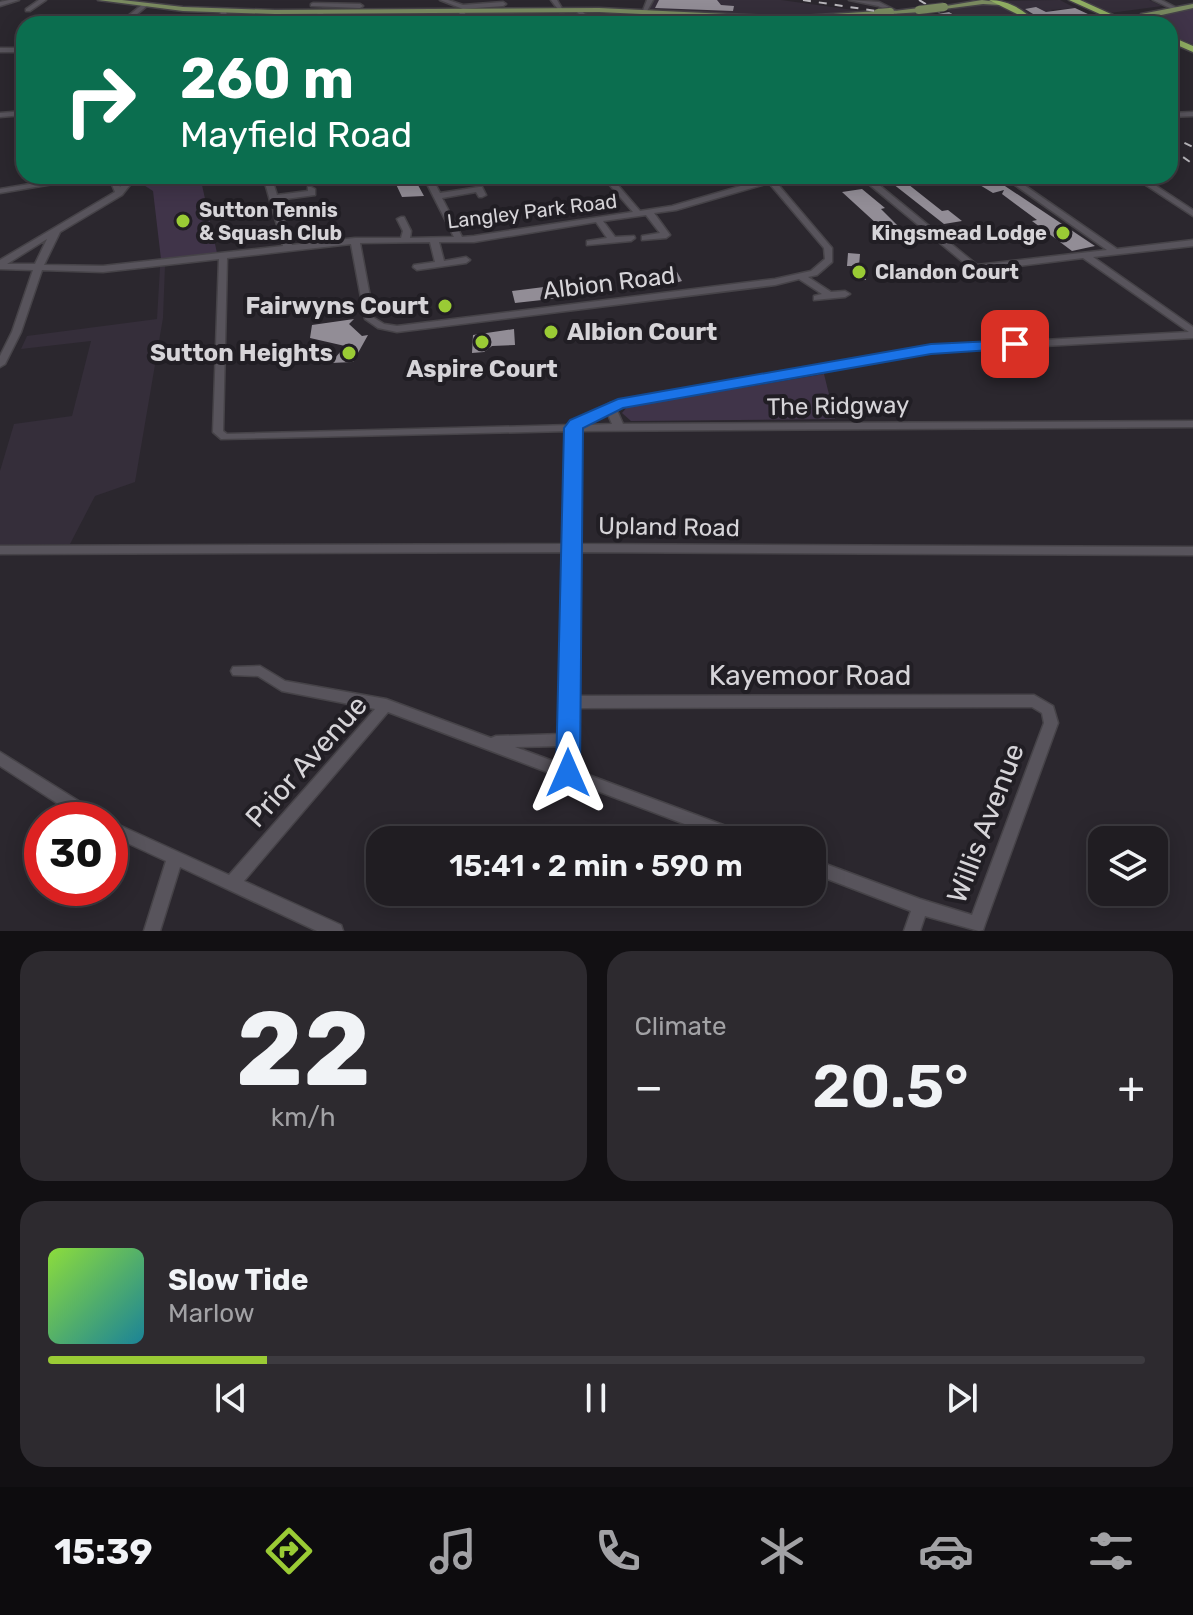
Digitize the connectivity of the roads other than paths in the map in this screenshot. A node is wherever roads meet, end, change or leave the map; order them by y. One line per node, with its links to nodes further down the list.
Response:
1 (16, 0): 12 (street)
2 (43, 0): 20 (street)
3 (102, 0): 13 (main road)
4 (443, 0): 14 (street)
5 (554, 0): 23 (street)
6 (650, 0): 24 (street)
7 (840, 0): 19 (street)
8 (852, 0): 19 (street)
9 (1073, 0): 33 (highway)
10 (1156, 0): 18 (street)
11 (990, 1): 19 (main road, bridge); 32 (highway)
12 (0, 4)
13 (145, 5): 22 (main road); 26 (street)
14 (504, 5): 23 (main road); 25 (main road)
15 (360, 6): 17 (street)
16 (1193, 6): 18 (main road)
17 (315, 7): 22 (main road); 25 (main road)
18 (1174, 8): 34 (main road)
19 (880, 9): 31 (main road)
20 (28, 10)
21 (578, 10): 23 (main road); 24 (main road); 29 (street)
22 (223, 11): 27 (street)
23 (562, 11)
24 (644, 12): 30 (main road)
25 (462, 13): 28 (street)
26 (131, 16)
27 (224, 16)
28 (464, 16)
29 (584, 16)
30 (700, 16)
31 (843, 16)
32 (1025, 16)
33 (1110, 16)
34 (1144, 16)
35 (44, 184): 47 (street)
36 (115, 184): 49 (street)
37 (126, 184): 49 (street)
38 (269, 184): 51 (street)
39 (431, 184): 50 (street)
40 (614, 184): 52 (street)
41 (750, 184): 52 (street, Langley Park Road)
42 (772, 184): 77 (street)
43 (873, 184): 75 (street)
44 (1018, 184): 67 (street)
45 (1148, 184): 53 (street)
46 (478, 188): 50 (street)
47 (0, 191)
48 (325, 191): 51 (street)
49 (119, 193): 56 (street)
50 (437, 196): 59 (street)
51 (273, 198): 66 (street)
52 (644, 214): 55 (street, Langley Park Road); 58 (street)
53 (1193, 214)
54 (401, 219): 62 (street)
55 (599, 221): 59 (street, Langley Park Road); 60 (street)
56 (57, 231): 72 (street); 74 (street)
57 (631, 238): 60 (street)
58 (645, 238)
59 (460, 240): 63 (street, Langley Park Road)
60 (613, 240): 64 (street)
61 (355, 241): 62 (street, Langley Park Road); 66 (street, Langley Park Road); 77 (street, Albion Road)
62 (405, 241): 63 (street, Langley Park Road)
63 (434, 241): 71 (street)
64 (590, 243)
65 (1193, 243): 67 (street)
66 (288, 248): 68 (street, Langley Park Road)
67 (1117, 253): 69 (street)
68 (223, 255): 74 (street, Langley Park Road); 85 (street, The Ridgway)
69 (1086, 256): 75 (street); 81 (street)
70 (466, 260): 71 (street)
71 (440, 264): 73 (street)
72 (0, 265): 74 (street, Langley Park Road)
73 (417, 267)
74 (39, 268): 82 (street)
75 (975, 268): 76 (street)
76 (950, 276)
77 (802, 277): 79 (street)
78 (845, 294): 79 (street)
79 (829, 295): 80 (street)
80 (817, 298)
81 (1193, 333): 83 (street)
82 (0, 364)
83 (610, 406): 85 (street); 86 (street)
84 (1193, 424): 86 (street, The Ridgway)
85 (573, 428): 86 (street, The Ridgway); 87 (street)
86 (619, 428)
87 (572, 548): 88 (street, Upland Road); 89 (street, Upland Road); 91 (street)
88 (0, 550)
89 (1193, 551)
90 (238, 671): 92 (street)
91 (570, 702): 93 (street, Kayemoor Road); 94 (street)
92 (386, 705): 95 (street, Prior Avenue); 103 (street, Prior Avenue)
93 (1048, 710): 104 (street, Willis Avenue)
94 (568, 740): 95 (street); 97 (street)
95 (492, 742): 97 (street, Prior Avenue)
96 (0, 758): 98 (street)
97 (568, 773): 99 (street, Prior Avenue)
98 (68, 802)
99 (708, 826)
100 (128, 836): 101 (street)
101 (175, 857): 103 (street); 105 (street)
102 (826, 871): 104 (street)
103 (233, 882): 106 (street)
104 (920, 907): 107 (street, Willis Avenue)
105 (152, 931)
106 (335, 931)
107 (912, 931)

